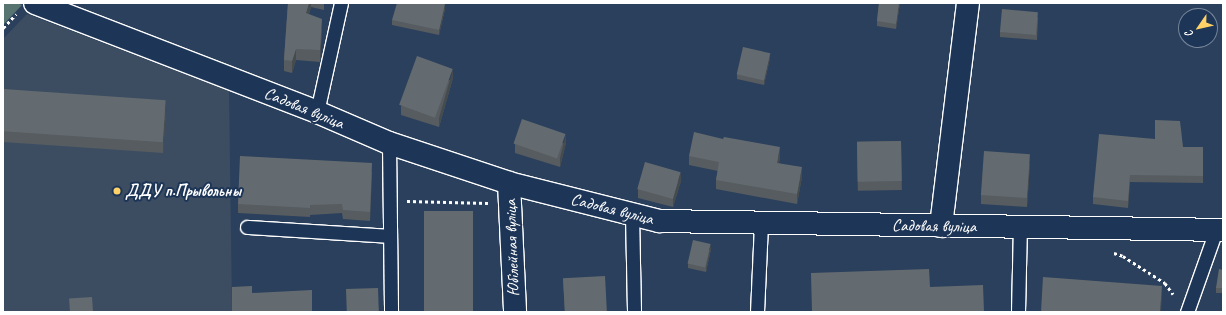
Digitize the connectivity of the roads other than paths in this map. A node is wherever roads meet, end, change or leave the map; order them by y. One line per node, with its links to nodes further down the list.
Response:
1 (35, 3): 4 (street, Садовая вуліца)
2 (341, 3): 4 (lane)
3 (968, 3): 9 (street)
4 (317, 112): 5 (street, Садовая вуліца)
5 (389, 143): 6 (street, Садовая вуліца); 13 (lane)
6 (510, 193): 7 (street, Садовая вуліца); 15 (street, Юбілейная вуліца)
7 (632, 214): 8 (street, Садовая вуліца); 16 (lane)
8 (761, 223): 9 (street, Садовая вуліца); 17 (lane)
9 (941, 226): 10 (street, Садовая вуліца)
10 (1020, 227): 12 (street, Садовая вуліца); 18 (lane)
11 (247, 228): 13 (lane)
12 (1219, 230): 19 (lane)
13 (390, 236): 14 (lane)
14 (391, 312)
15 (515, 312)
16 (634, 312)
17 (757, 312)
18 (1018, 312)
19 (1187, 312)

